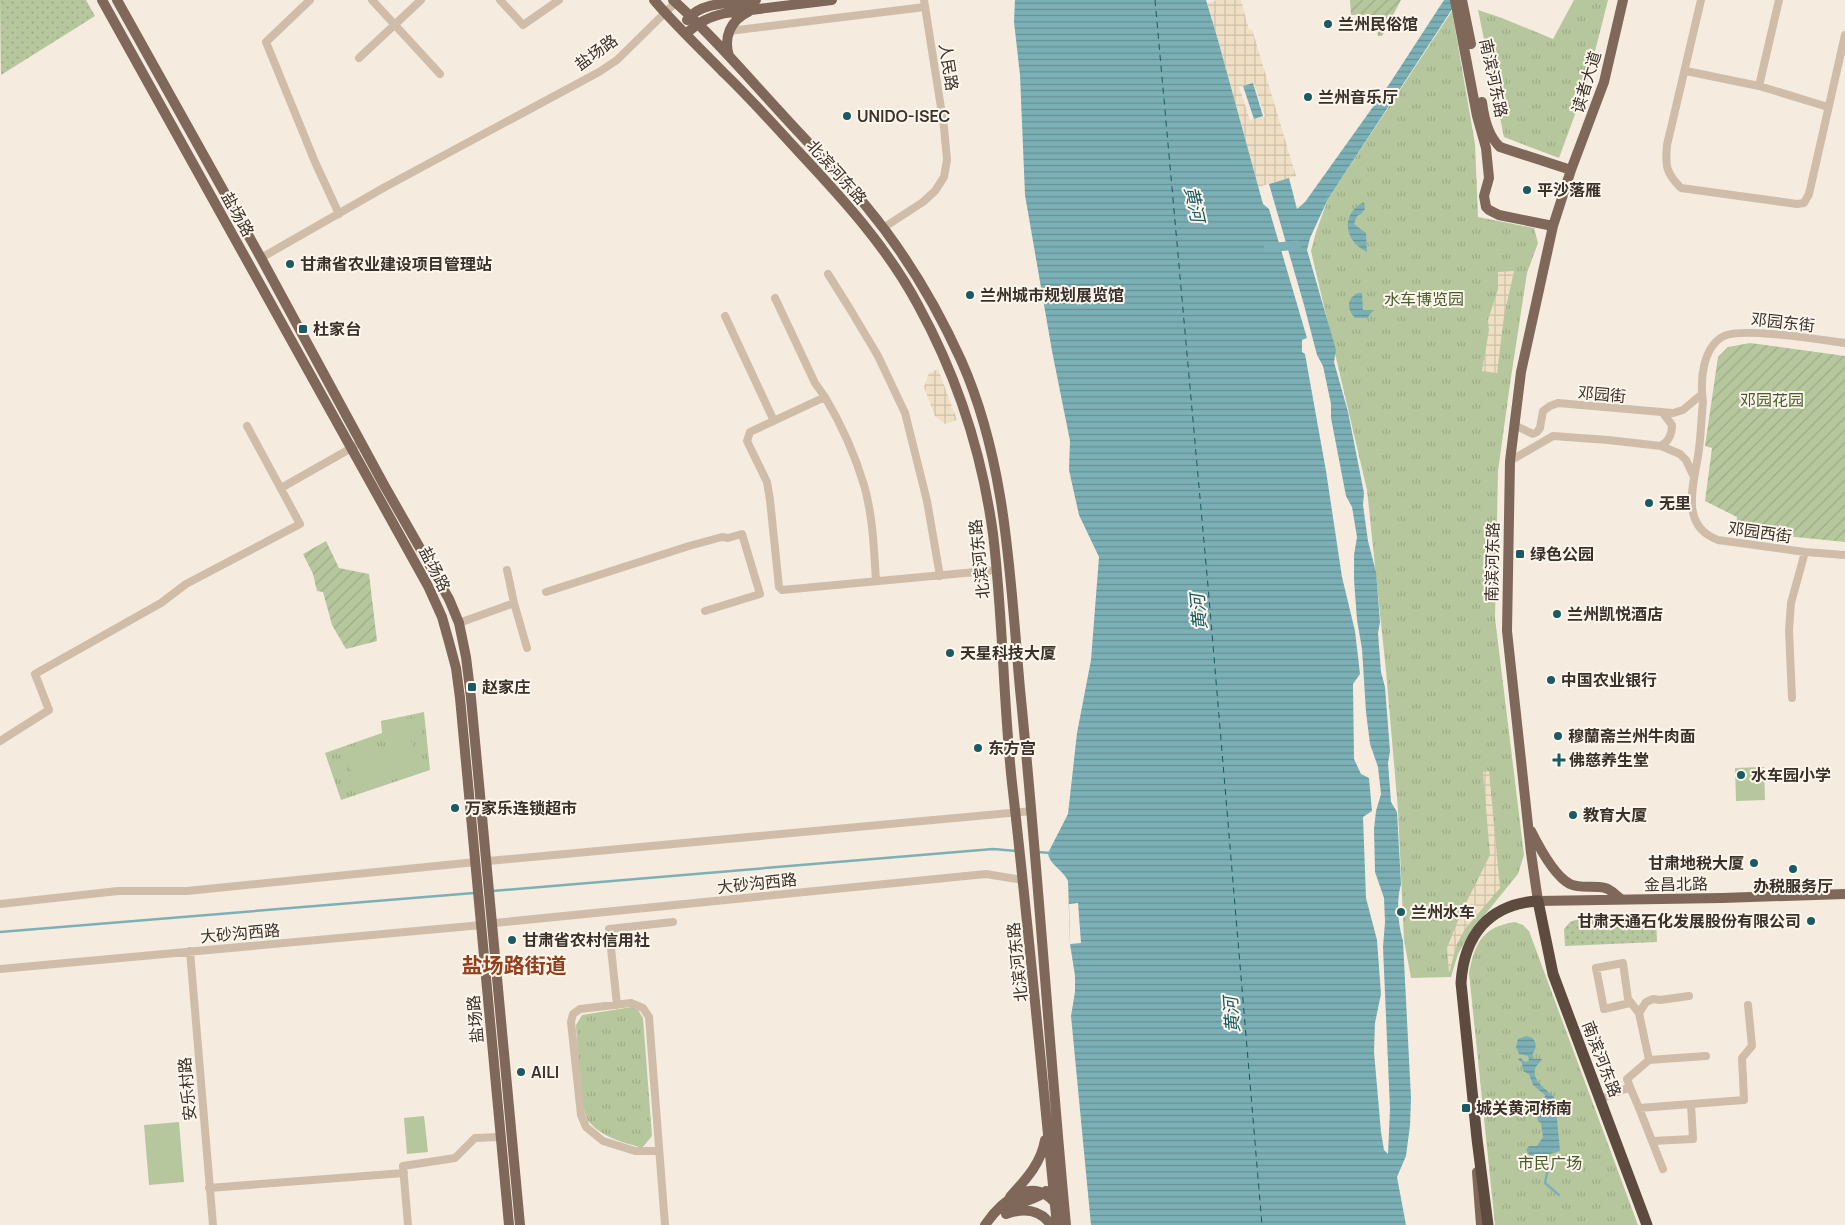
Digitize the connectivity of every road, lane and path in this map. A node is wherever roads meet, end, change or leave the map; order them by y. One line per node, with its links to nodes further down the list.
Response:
1 (102, 0): 44 (main road, 盐场路)
2 (117, 0): 33 (main road, 盐场路)
3 (310, 0): 30 (street)
4 (372, 0): 19 (street)
5 (421, 0): 19 (street)
6 (500, 0): 7 (street)
7 (559, 0)
8 (654, 0): 17 (main road, 北滨河东路)
9 (832, 0): 14 (main road)
10 (1623, 0): 29 (main road, 读者大道)
11 (1701, 0): 25 (street)
12 (1779, 0): 27 (street)
13 (674, 1): 17 (street, 盐场路); 18 (main road, 北滨河东路)
14 (754, 3): 18 (main road); 20 (main road)
15 (925, 3): 20 (street); 32 (street, 人民路)
16 (1459, 4): 29 (main road, 南滨河东路); 31 (main road, 南滨河东路)
17 (665, 12): 21 (main road, 北滨河东路); 30 (street, 盐场路)
18 (694, 20): 21 (main road); 24 (main road, 北滨河东路)
19 (394, 25): 23 (street); 26 (street)
20 (728, 31): 24 (main road)
21 (683, 32): 52 (main road, 北滨河东路)
22 (1845, 35): 28 (street)
23 (359, 58)
24 (730, 58): 32 (main road, 北滨河东路)
25 (1686, 70): 27 (street); 28 (street)
26 (440, 74)
27 (1760, 86): 28 (street)
28 (1828, 107)
29 (1571, 170): 31 (main road, 南滨河东路)
30 (339, 214): 33 (street, 盐场路)
31 (1553, 226): 42 (main road, 南滨河东路)
32 (883, 228): 62 (main road, 北滨河东路)
33 (261, 258): 44 (main road, 盐场路)
34 (828, 274): 53 (street)
35 (775, 298): 39 (street)
36 (725, 316): 41 (street)
37 (1845, 342): 38 (street, 邓园东街)
38 (1702, 394): 40 (street, 邓园街); 47 (street, 邓园东街)
39 (825, 397): 41 (street); 54 (street)
40 (1663, 413): 42 (street, 邓园街); 45 (street)
41 (774, 421): 54 (street)
42 (1514, 425): 46 (main road, 南滨河东路)
43 (247, 426): 48 (street)
44 (356, 445): 48 (street); 58 (main road, 盐场路); 66 (main road, 盐场路)
45 (1661, 446): 46 (street); 47 (street)
46 (1510, 461): 64 (main road, 南滨河东路)
47 (1693, 475): 49 (street, 邓园西街)
48 (281, 488): 61 (street)
49 (1805, 552): 50 (street, 邓园西街); 60 (street)
50 (1845, 555)
51 (506, 570): 56 (street)
52 (997, 570): 53 (street); 63 (main road, 北滨河东路)
53 (940, 576): 54 (street)
54 (876, 582)
55 (546, 592): 57 (street)
56 (514, 603): 58 (street); 59 (street)
57 (705, 611)
58 (458, 623): 65 (main road, 盐场路)
59 (527, 648)
60 (1792, 698)
61 (0, 741)
62 (1032, 816): 63 (street); 93 (main road, 北滨河东路)
63 (1017, 817): 65 (street); 67 (main road, 北滨河东路)
64 (1528, 825): 69 (main road); 70 (main road, 南滨河东路)
65 (488, 861): 73 (main road, 盐场路)
66 (476, 862): 71 (street); 74 (main road, 盐场路)
67 (1023, 880): 73 (street, 大砂沟西路); 88 (main road, 北滨河东路)
68 (1845, 894): 69 (main road, 金昌北路)
69 (1621, 899): 70 (main road, 金昌北路)
70 (1538, 900): 85 (highway, 南滨河东路); 90 (highway)
71 (0, 904)
72 (673, 922): 80 (street)
73 (494, 924): 105 (main road, 盐场路)
74 (482, 925): 75 (street, 大砂沟西路); 89 (main road, 盐场路)
75 (190, 951): 76 (street, 大砂沟西路); 97 (street, 安乐村路)
76 (0, 968)
77 (1690, 996): 81 (street)
78 (1630, 1004): 78 (street); 81 (street)
79 (1748, 1004): 86 (street)
80 (616, 1005): 92 (street); 92 (street)
81 (1638, 1013): 83 (street)
82 (1706, 1056): 83 (street)
83 (1649, 1060): 84 (street)
84 (1630, 1088): 85 (street); 87 (street)
85 (1600, 1099): 113 (highway, 南滨河东路)
86 (1691, 1104): 87 (street); 91 (street)
87 (1639, 1108): 91 (street)
88 (1048, 1124): 96 (main road, 北滨河东路); 100 (main road)
89 (500, 1136): 95 (street); 104 (main road, 盐场路)
90 (1477, 1139): 111 (main road); 112 (highway)
91 (1652, 1141): 94 (street)
92 (658, 1151): 106 (street)
93 (1059, 1156): 96 (main road); 110 (main road, 北滨河东路)
94 (1663, 1169)
95 (404, 1173): 97 (street); 103 (street)
96 (1053, 1182): 98 (main road); 99 (main road, 北滨河东路)
97 (210, 1188): 102 (street, 安乐村路)
98 (1044, 1193): 99 (main road); 100 (main road); 101 (main road)
99 (1055, 1203): 109 (main road, 北滨河东路); 110 (main road)
100 (1003, 1205): 107 (main road)
101 (995, 1221): 108 (main road)
102 (213, 1225)
103 (408, 1225)
104 (509, 1225)
105 (520, 1225)
106 (665, 1225)
107 (985, 1225)
108 (1051, 1225)
109 (1057, 1225)
110 (1066, 1225)
111 (1481, 1225)
112 (1488, 1225)
113 (1647, 1225)

